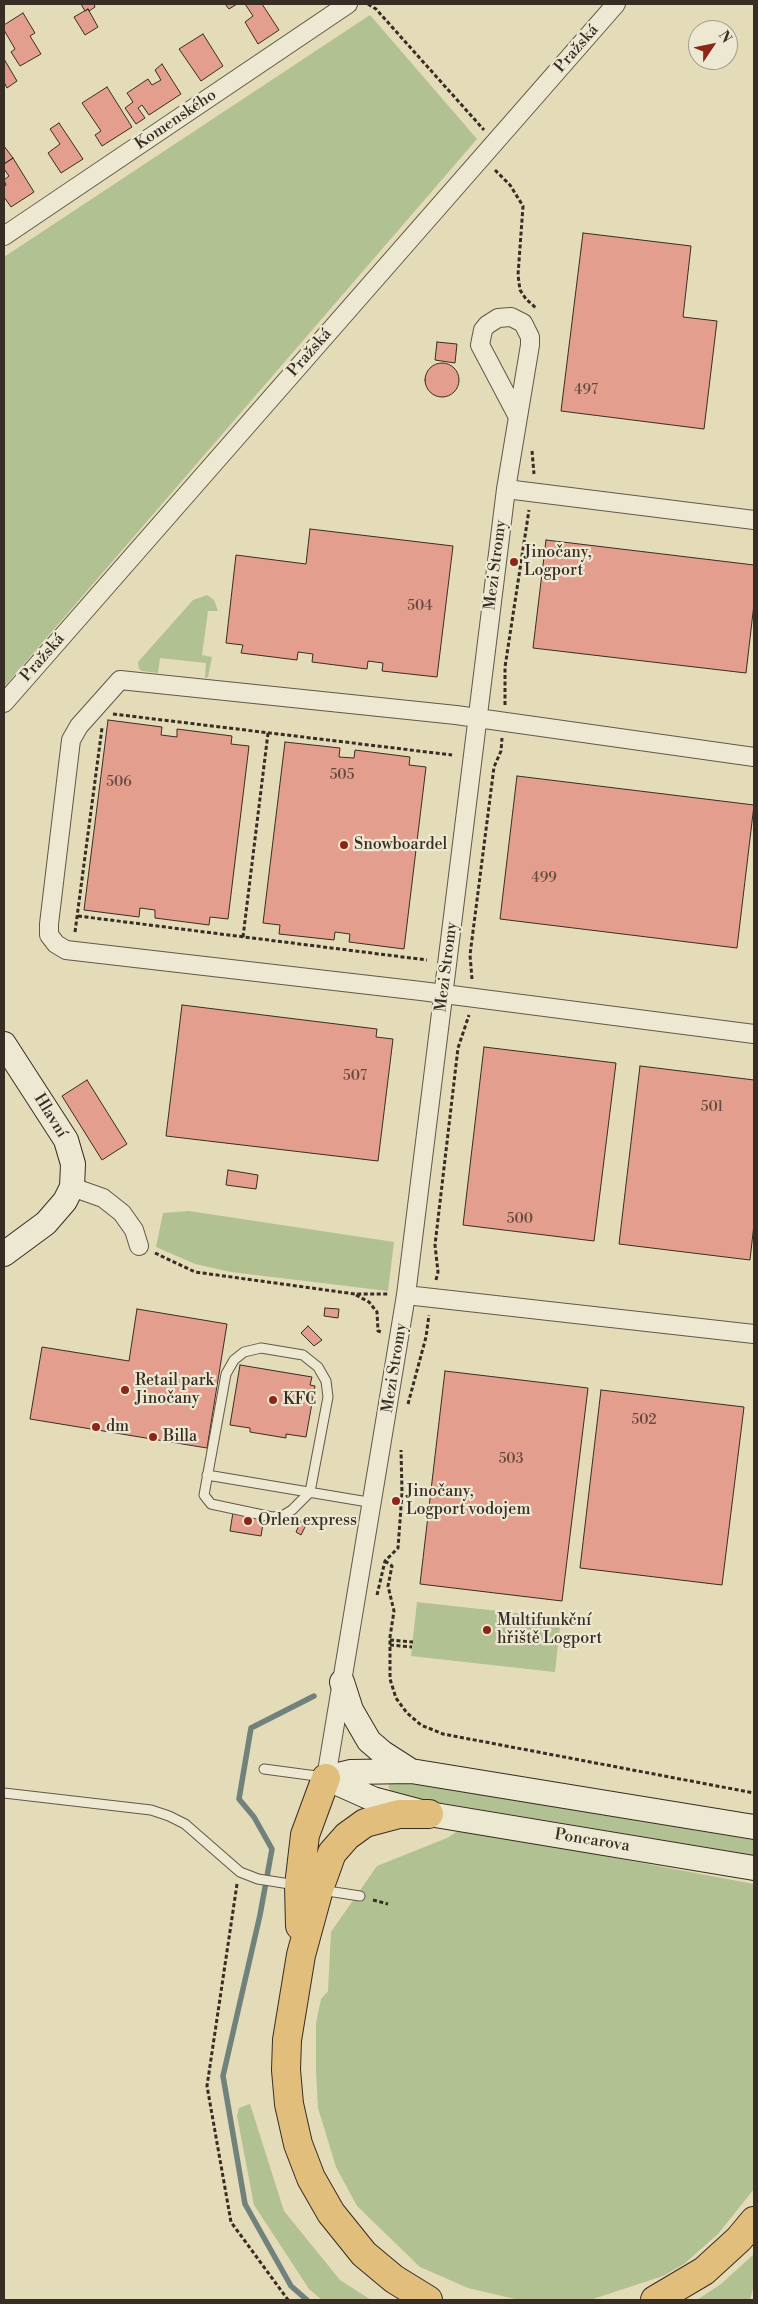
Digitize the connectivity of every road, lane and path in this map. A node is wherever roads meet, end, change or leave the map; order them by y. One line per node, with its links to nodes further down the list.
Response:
1 (348, 4): 5 (street, Komenského)
2 (368, 4): 4 (path)
3 (616, 4): 4 (street, Pražská)
4 (495, 142): 6 (path); 14 (street, Pražská)
5 (4, 236)
6 (539, 312)
7 (518, 416): 7 (street, Mezi Stromy); 10 (street, Mezi Stromy)
8 (531, 448): 9 (path)
9 (535, 469)
10 (506, 489): 12 (street); 16 (street, Mezi Stromy)
11 (527, 520): 13 (path)
12 (754, 520)
13 (506, 703)
14 (4, 704)
15 (108, 714): 18 (path)
16 (478, 718): 21 (street); 24 (street); 27 (street, Mezi Stromy)
17 (104, 720): 22 (path)
18 (268, 733): 20 (path); 23 (path)
19 (501, 751): 26 (path)
20 (452, 755)
21 (754, 757)
22 (78, 916): 23 (path); 24 (path)
23 (243, 937): 25 (path)
24 (73, 950): 27 (street)
25 (427, 960)
26 (472, 976)
27 (444, 994): 29 (street); 36 (street, Mezi Stromy)
28 (468, 1023): 34 (path)
29 (754, 1034)
30 (4, 1044): 31 (main road, Hlavní)
31 (72, 1187): 32 (street); 33 (main road)
32 (139, 1246): 35 (path)
33 (4, 1254)
34 (438, 1272)
35 (355, 1294): 36 (path); 37 (path)
36 (406, 1295): 38 (street); 44 (street, Mezi Stromy)
37 (378, 1331)
38 (754, 1334)
39 (426, 1337): 40 (path)
40 (407, 1414)
41 (401, 1449): 45 (path)
42 (207, 1475): 43 (lane); 43 (lane); 43 (lane)
43 (310, 1492): 44 (lane)
44 (372, 1509): 50 (street, Mezi Stromy)
45 (385, 1561): 46 (path); 47 (path)
46 (375, 1604)
47 (390, 1642): 48 (path); 49 (path); 55 (path)
48 (413, 1642)
49 (412, 1647)
50 (342, 1682): 52 (main road); 53 (street, Mezi Stromy)
51 (264, 1769): 53 (lane)
52 (411, 1771): 53 (main road); 57 (main road)
53 (326, 1778): 56 (main road, Poncarova); 60 (highway)
54 (4, 1793): 59 (lane)
55 (754, 1793)
56 (429, 1814): 58 (main road, Poncarova); 60 (highway)
57 (754, 1827)
58 (754, 1868)
59 (240, 1872): 60 (lane); 63 (path)
60 (300, 1886): 61 (lane); 64 (highway)
61 (360, 1896)
62 (754, 2221): 65 (highway)
63 (288, 2300)
64 (428, 2300)
65 (655, 2300)

